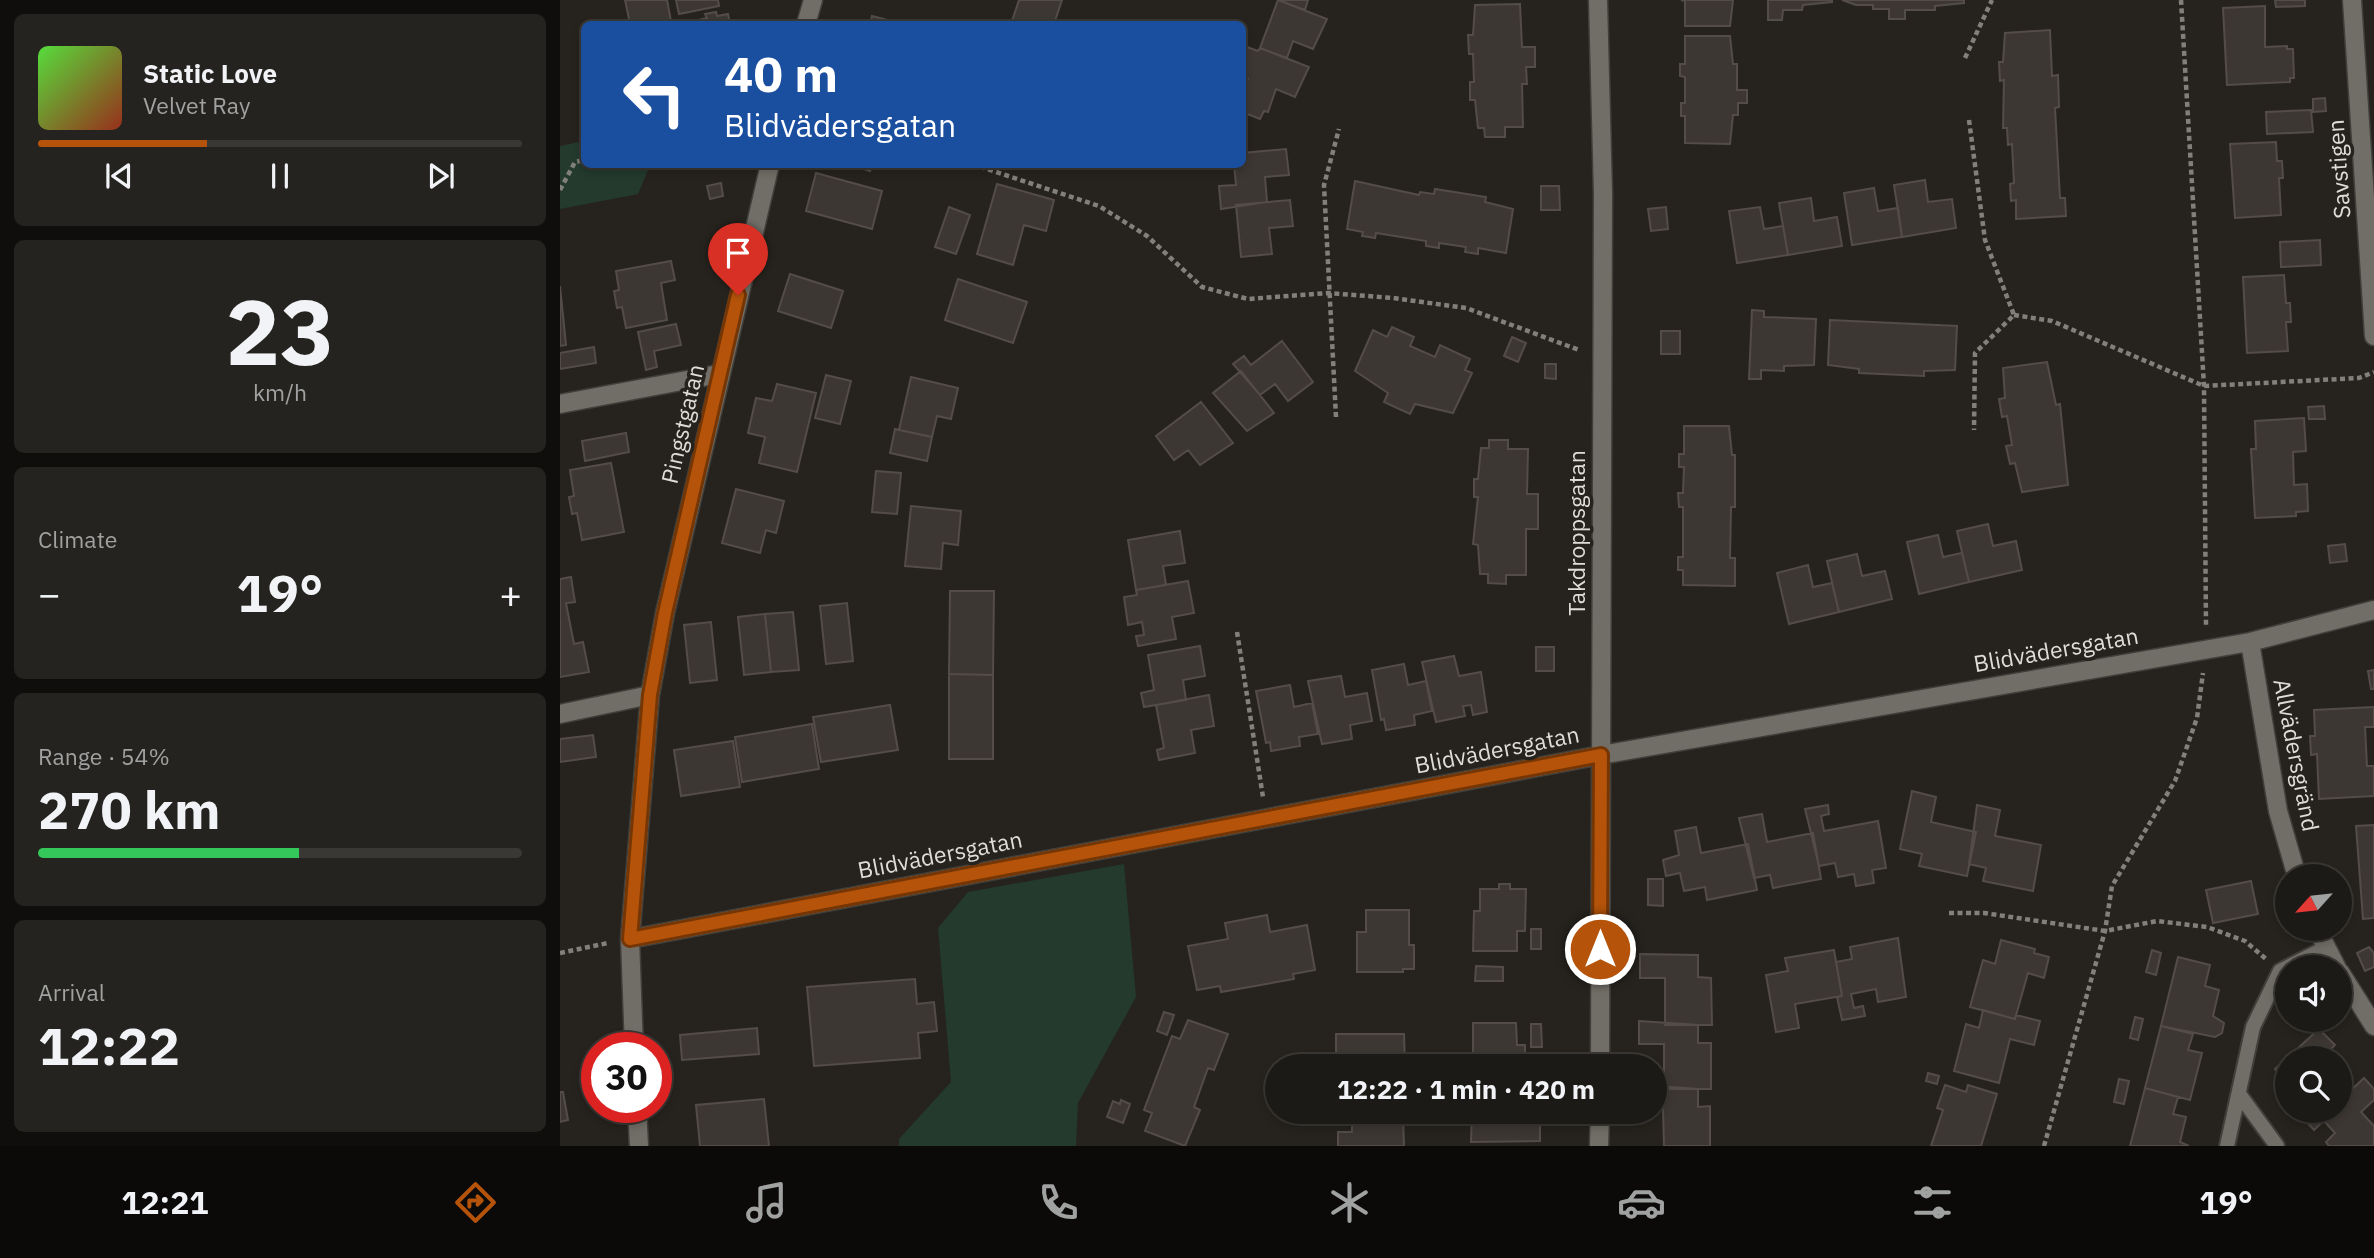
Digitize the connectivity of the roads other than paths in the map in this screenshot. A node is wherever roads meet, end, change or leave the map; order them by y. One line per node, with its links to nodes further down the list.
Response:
1 (813, 0): 4 (street)
2 (1598, 0): 13 (street, Takdroppsgatan)
3 (2352, 0): 6 (street, Savstigen)
4 (807, 21)
5 (769, 168): 7 (street, Pingstgatan)
6 (2374, 336)
7 (719, 374): 8 (street); 11 (street, Pingstgatan)
8 (560, 404)
9 (2374, 610): 10 (street, Blidvädersgatan)
10 (2250, 642): 13 (street, Blidvädersgatan); 14 (street, Allvädersgränd)
11 (650, 695): 12 (street); 15 (street, Pingstgatan)
12 (560, 714)
13 (1601, 755): 15 (street, Blidvädersgatan); 22 (street, Takdroppsgatan)
14 (2293, 864)
15 (630, 939): 21 (street, Pingstgatan)
16 (2324, 942): 17 (street)
17 (2327, 947): 18 (street); 23 (lane)
18 (2331, 955)
19 (2352, 991): 20 (street)
20 (2374, 1026)
21 (634, 1032)
22 (1600, 1054)
23 (2239, 1094): 28 (lane); 29 (lane)
24 (637, 1123): 26 (street)
25 (1600, 1124): 27 (street)
26 (637, 1146)
27 (1599, 1146)
28 (2227, 1146)
29 (2277, 1146)

